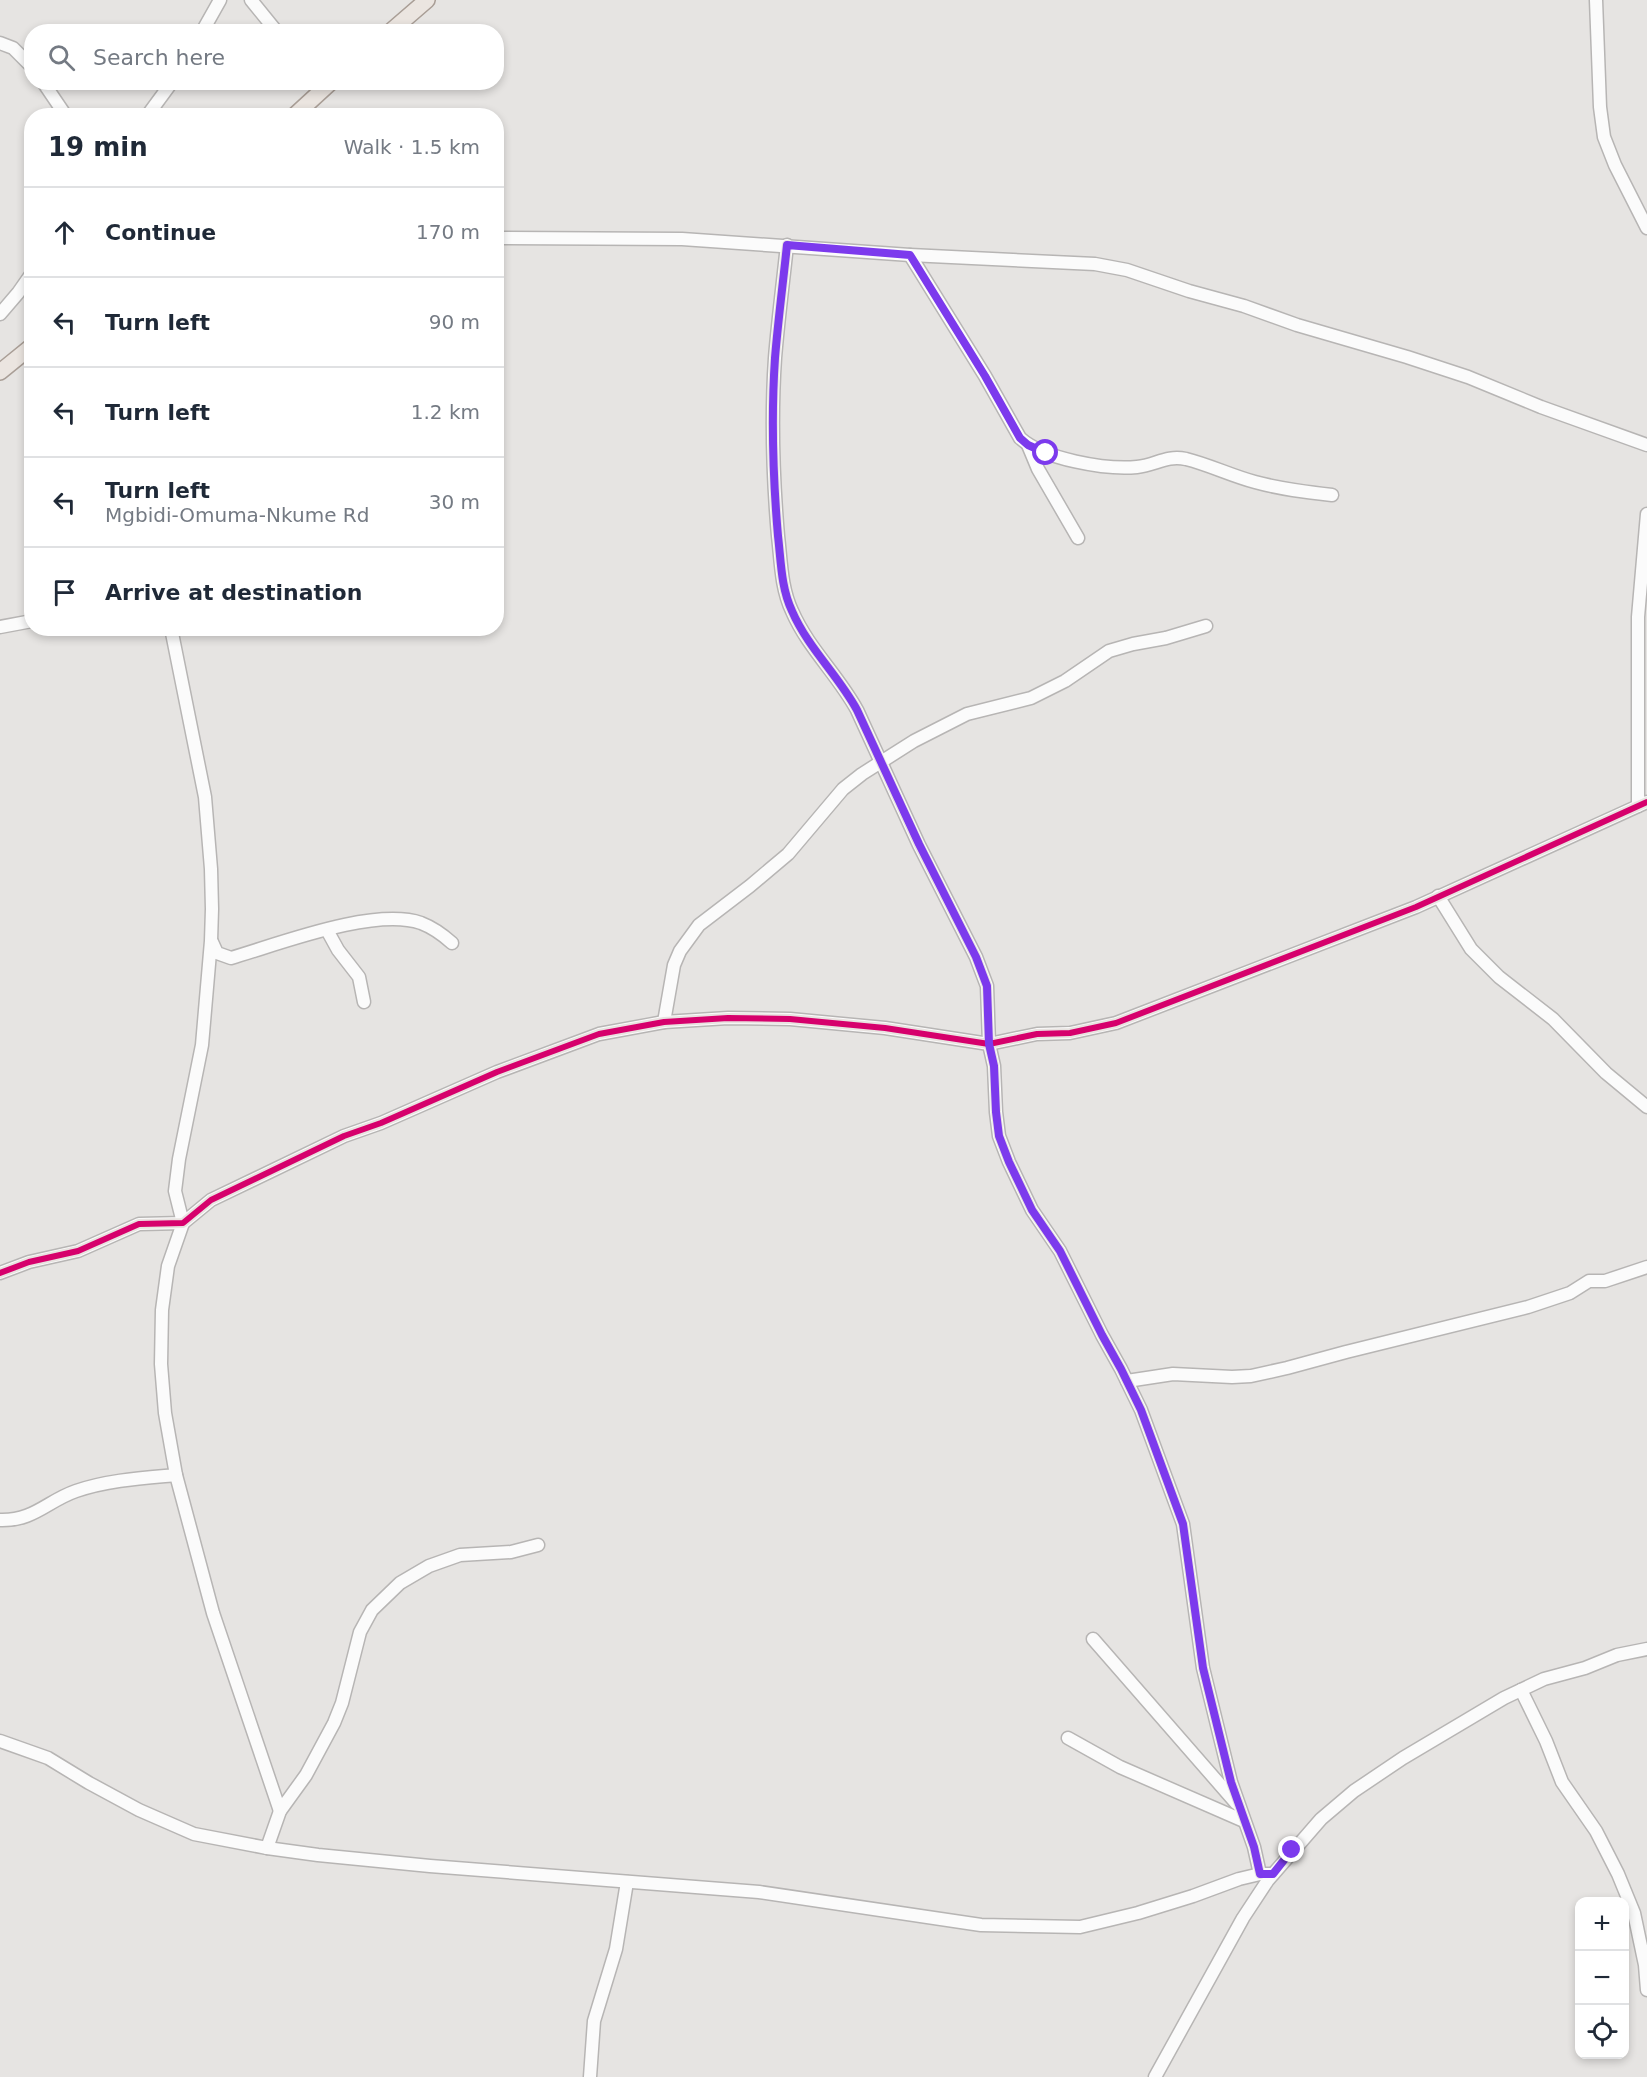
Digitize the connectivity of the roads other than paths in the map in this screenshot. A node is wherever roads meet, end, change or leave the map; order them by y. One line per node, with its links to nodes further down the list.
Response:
1 (220, 0): 5 (street)
2 (251, 0): 6 (street)
3 (427, 0): 7 (main road)
4 (1596, 0): 16 (street)
5 (206, 24)
6 (270, 24)
7 (399, 24)
8 (0, 43): 9 (street)
9 (24, 59)
10 (49, 90): 13 (street)
11 (166, 90): 14 (street)
12 (322, 90): 15 (main road)
13 (61, 108)
14 (153, 108)
15 (303, 108)
16 (1647, 228)
17 (504, 237): 18 (street)
18 (787, 245): 19 (street); 34 (street)
19 (910, 255): 24 (street); 25 (street)
20 (24, 284): 21 (street)
21 (0, 314)
22 (24, 352): 23 (main road)
23 (0, 372)
24 (1643, 443): 26 (street)
25 (1028, 445): 27 (street); 29 (street)
26 (1647, 454)
27 (1332, 495)
28 (1647, 514): 35 (street)
29 (1078, 538)
30 (24, 622): 32 (street)
31 (1206, 626): 34 (street)
32 (0, 627)
33 (173, 636): 38 (street)
34 (881, 763): 41 (street); 42 (street)
35 (1643, 804): 36 (street)
36 (1438, 896): 42 (street); 43 (street)
37 (327, 930): 38 (street); 39 (street); 40 (street)
38 (211, 941): 44 (street)
39 (452, 944)
40 (364, 1002)
41 (664, 1022): 42 (street); 44 (street)
42 (989, 1044): 47 (street)
43 (1647, 1107)
44 (183, 1223): 46 (street); 48 (street)
45 (1647, 1267): 47 (street)
46 (0, 1273)
47 (1127, 1381): 56 (street)
48 (176, 1475): 49 (street); 57 (street)
49 (0, 1520)
50 (538, 1545): 57 (street)
51 (1093, 1639): 56 (street)
52 (1647, 1649): 53 (street)
53 (1521, 1690): 60 (street); 62 (street)
54 (1068, 1738): 58 (street)
55 (0, 1741): 59 (street)
56 (1239, 1807): 58 (street)
57 (280, 1811): 59 (street)
58 (1244, 1821): 60 (street)
59 (267, 1848): 61 (street)
60 (1267, 1874): 61 (street); 64 (street)
61 (627, 1882): 63 (street)
62 (1647, 1990)
63 (590, 2077)
64 (1155, 2077)

